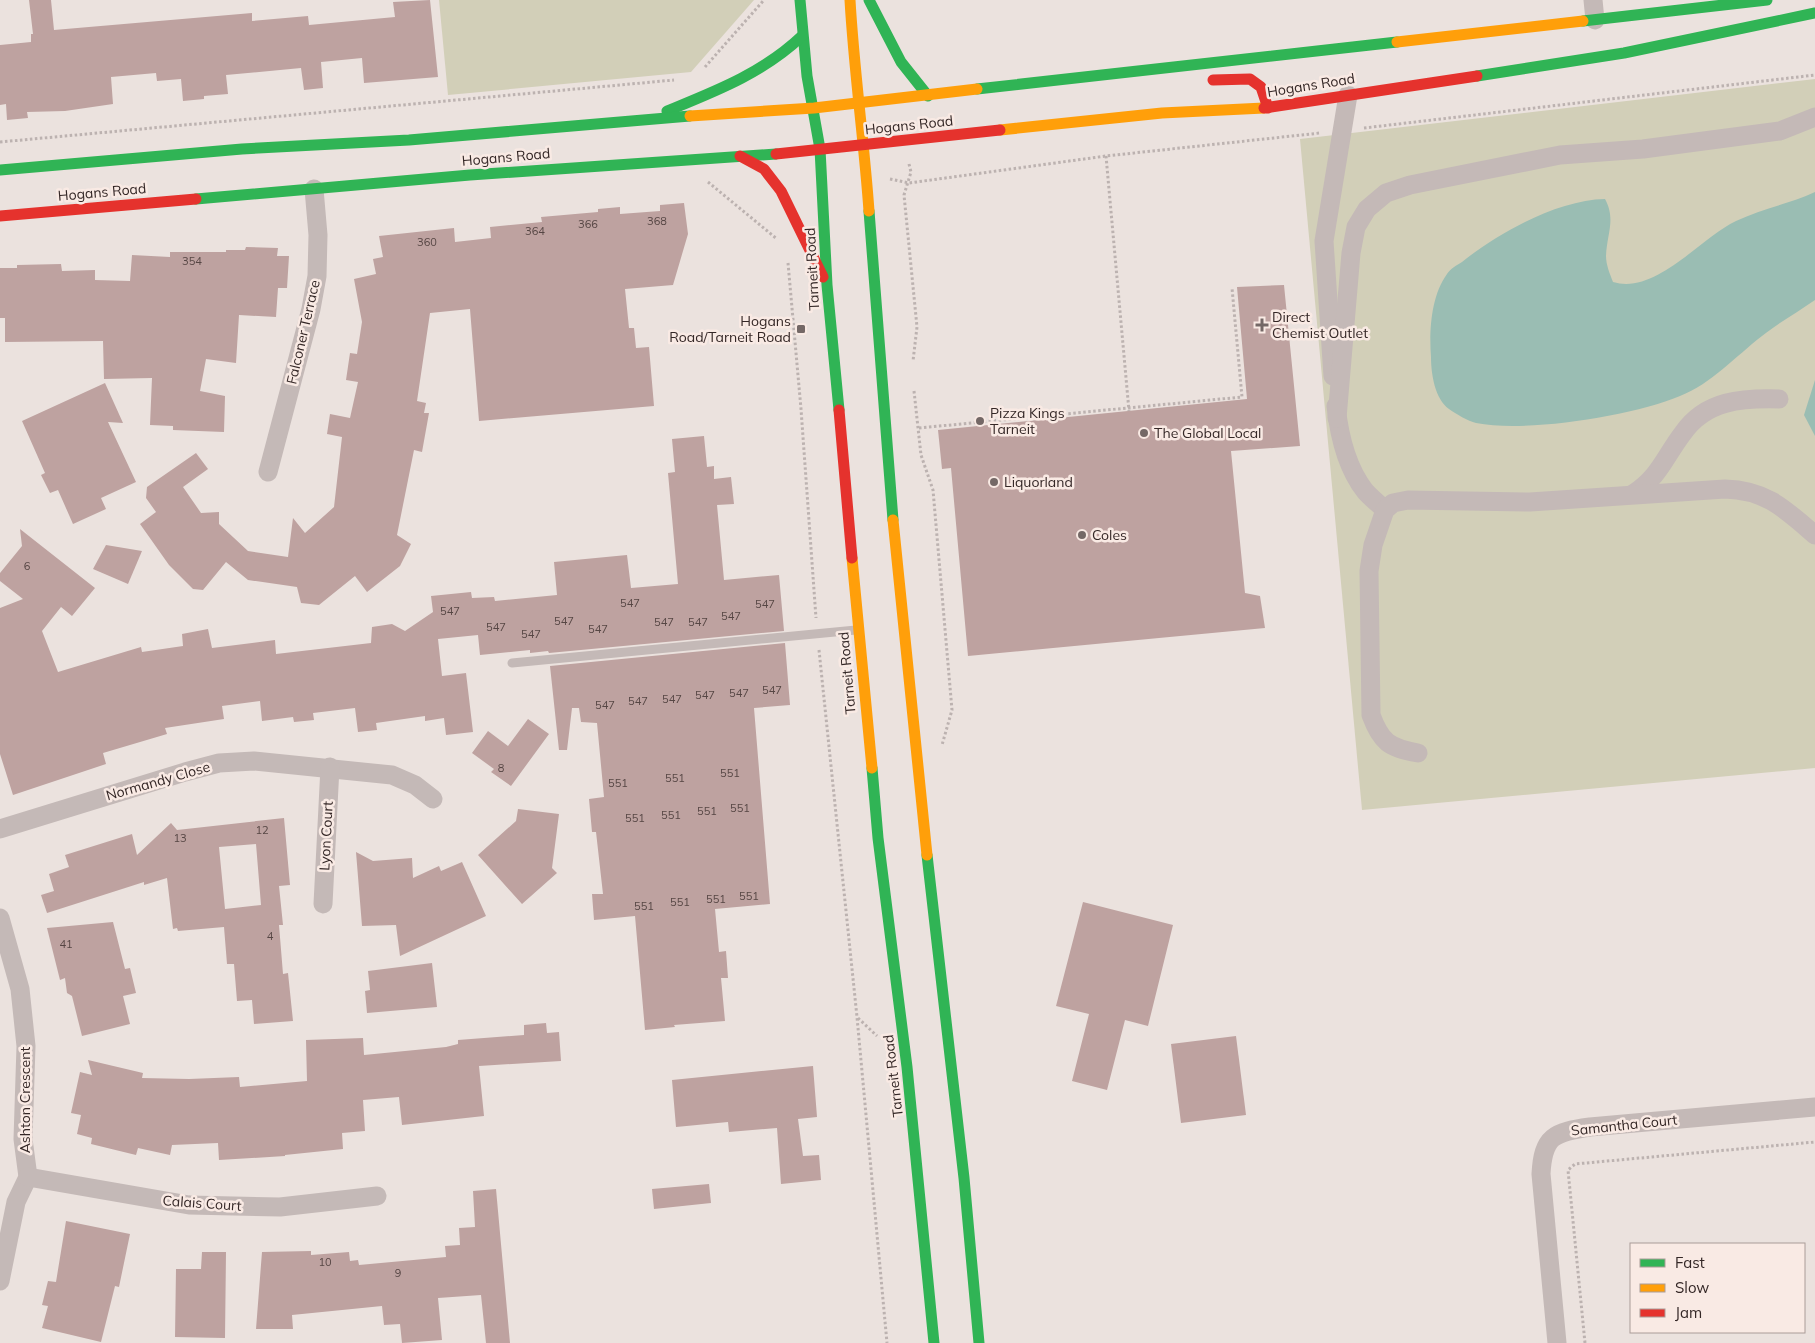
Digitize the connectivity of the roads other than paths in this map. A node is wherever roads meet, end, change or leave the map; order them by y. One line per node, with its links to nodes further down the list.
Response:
1 (800, 0): 8 (street, Tarneit Road)
2 (850, 0): 16 (street)
3 (869, 0): 15 (street)
4 (1593, 0): 7 (street)
5 (1767, 0): 7 (street, Hogans Road)
6 (1815, 13): 10 (street, Hogans Road)
7 (1589, 26): 11 (street, Hogans Road)
8 (802, 36): 17 (street, Tarneit Road); 20 (street)
9 (1563, 51): 10 (street)
10 (1550, 63): 14 (street, Hogans Road)
11 (1063, 79): 13 (street); 15 (street, Hogans Road)
12 (1198, 81): 18 (street)
13 (1115, 86)
14 (1348, 95): 18 (street, Hogans Road); 29 (street)
15 (928, 96): 16 (street, Hogans Road)
16 (859, 103): 17 (street, Hogans Road); 21 (street)
17 (814, 108): 20 (street, Hogans Road); 22 (street, Tarneit Road)
18 (1268, 108): 21 (street, Hogans Road)
19 (1815, 117): 29 (street)
20 (648, 119): 24 (street, Hogans Road)
21 (864, 145): 22 (street, Hogans Road); 48 (street)
22 (820, 149): 23 (street, Hogans Road); 27 (street, Tarneit Road)
23 (740, 156): 25 (street, Hogans Road); 27 (street)
24 (0, 170)
25 (314, 189): 26 (street, Hogans Road); 30 (street, Falconer Terrace)
26 (0, 216)
27 (827, 285): 34 (street, Tarneit Road)
28 (1779, 399): 31 (street)
29 (1338, 418): 32 (street)
30 (268, 472)
31 (1632, 494): 32 (street); 33 (street)
32 (1385, 510): 36 (street)
33 (1815, 535)
34 (858, 629): 35 (lane); 47 (street, Tarneit Road)
35 (512, 664)
36 (1418, 753)
37 (330, 767): 38 (street, Normandy Close); 39 (street, Normandy Close); 40 (street, Lyon Court)
38 (433, 799)
39 (0, 829)
40 (323, 904)
41 (0, 918): 42 (street, Ashton Crescent)
42 (3, 940): 44 (street, Ashton Crescent)
43 (1815, 1107): 49 (street, Samantha Court)
44 (28, 1177): 45 (street, Calais Court); 46 (street)
45 (377, 1196)
46 (0, 1281)
47 (934, 1343)
48 (980, 1343)
49 (1557, 1343)

